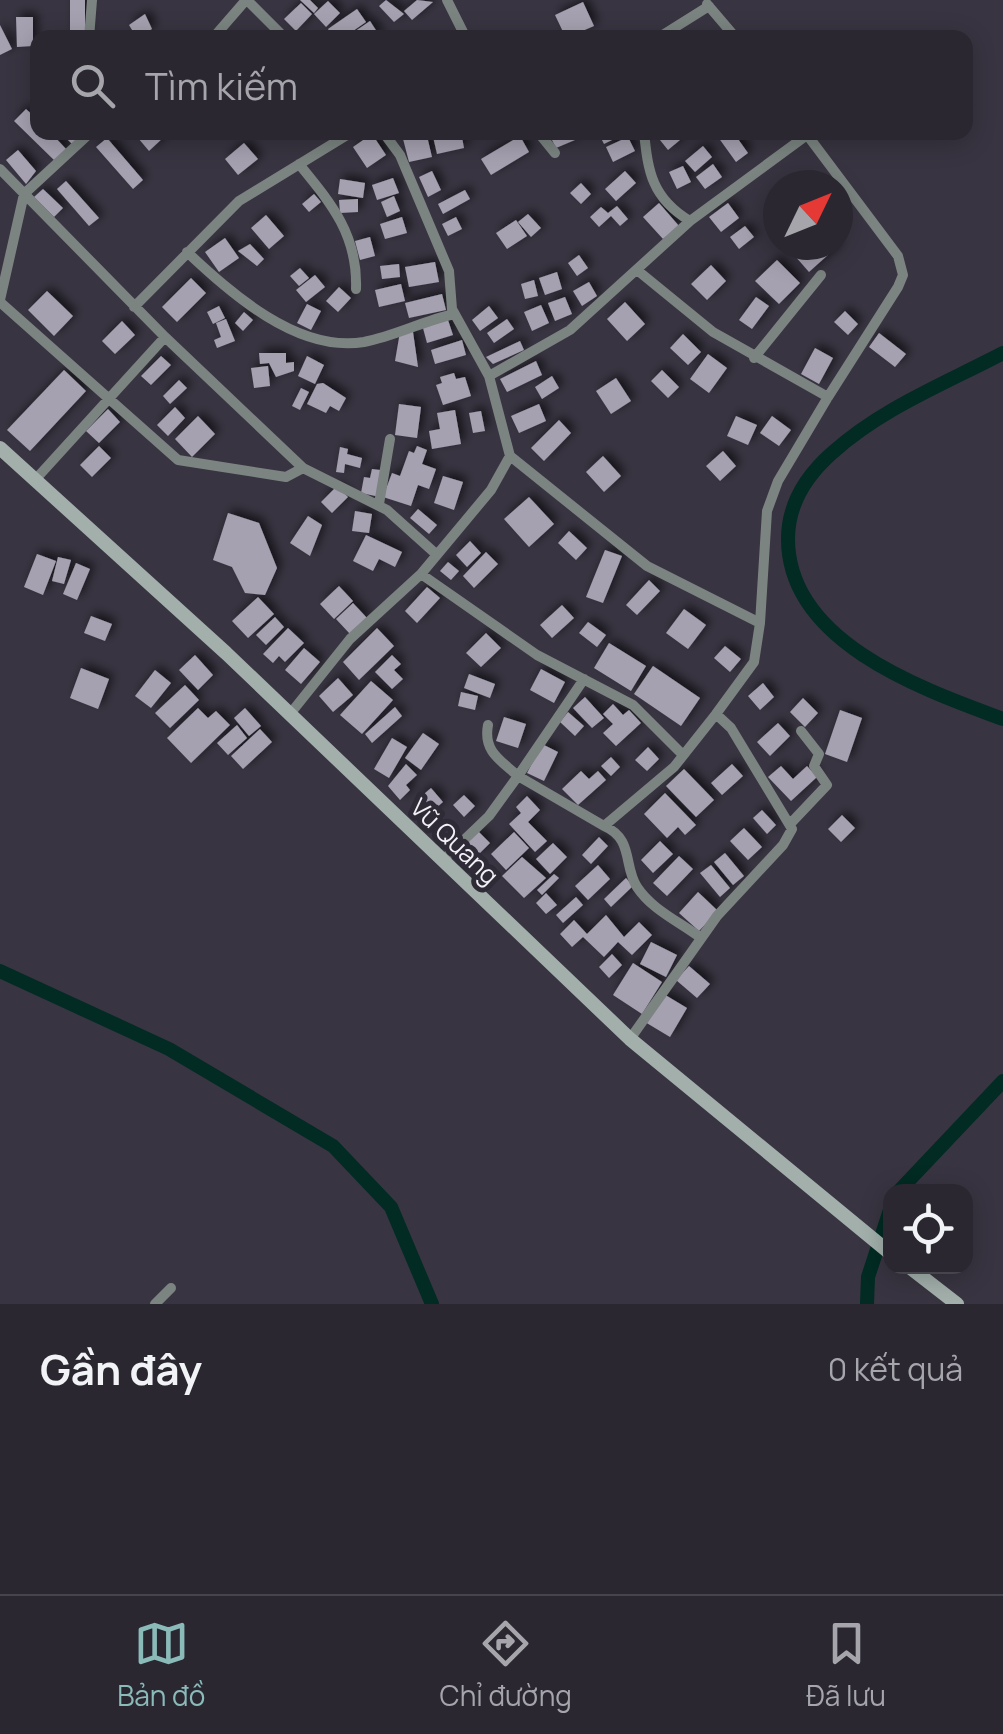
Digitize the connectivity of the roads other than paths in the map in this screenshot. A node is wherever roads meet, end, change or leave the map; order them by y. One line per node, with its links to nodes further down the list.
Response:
1 (92, 0): 5 (street)
2 (246, 0): 6 (street); 7 (street)
3 (447, 0): 8 (street)
4 (706, 3): 9 (street); 10 (street)
5 (90, 30)
6 (220, 30)
7 (277, 30)
8 (462, 30)
9 (669, 30)
10 (729, 30)
11 (83, 140): 21 (street)
12 (338, 140): 19 (street)
13 (389, 140): 29 (street)
14 (544, 140): 18 (street)
15 (645, 140): 22 (street)
16 (798, 140): 22 (street)
17 (811, 140): 33 (street)
18 (555, 153)
19 (298, 164): 23 (street); 26 (street)
20 (0, 170): 21 (street)
21 (24, 194): 27 (street); 28 (street)
22 (690, 220): 24 (street)
23 (187, 252): 28 (street); 29 (street)
24 (638, 270): 31 (street); 32 (street)
25 (821, 275): 31 (street)
26 (356, 289)
27 (0, 301): 34 (street)
28 (134, 306): 30 (street)
29 (454, 314): 32 (street)
30 (164, 337): 34 (street); 38 (street)
31 (754, 358): 33 (street)
32 (489, 376): 37 (street)
33 (828, 397): 43 (street)
34 (108, 402): 38 (street); 39 (street)
35 (390, 439): 40 (street)
36 (0, 448): 39 (main road, Vũ Quang)
37 (510, 456): 41 (street); 43 (street)
38 (303, 468): 40 (street)
39 (34, 481): 45 (main road, Vũ Quang)
40 (378, 504): 41 (street)
41 (436, 554): 42 (street)
42 (422, 574): 44 (street); 45 (street)
43 (760, 623): 46 (street)
44 (584, 679): 49 (street); 50 (street)
45 (290, 714): 53 (main road, Vũ Quang)
46 (716, 714): 49 (street); 51 (street)
47 (488, 726): 50 (street)
48 (800, 731): 51 (street)
49 (683, 755): 52 (street)
50 (518, 776): 52 (street); 53 (street)
51 (791, 824): 54 (street)
52 (604, 826): 54 (street)
53 (442, 860): 55 (main road, Vũ Quang)
54 (701, 938): 55 (street)
55 (630, 1040): 56 (main road, Vũ Quang)
56 (883, 1248)
57 (918, 1274): 60 (main road)
58 (171, 1288): 59 (street)
59 (155, 1304)
60 (957, 1304)

